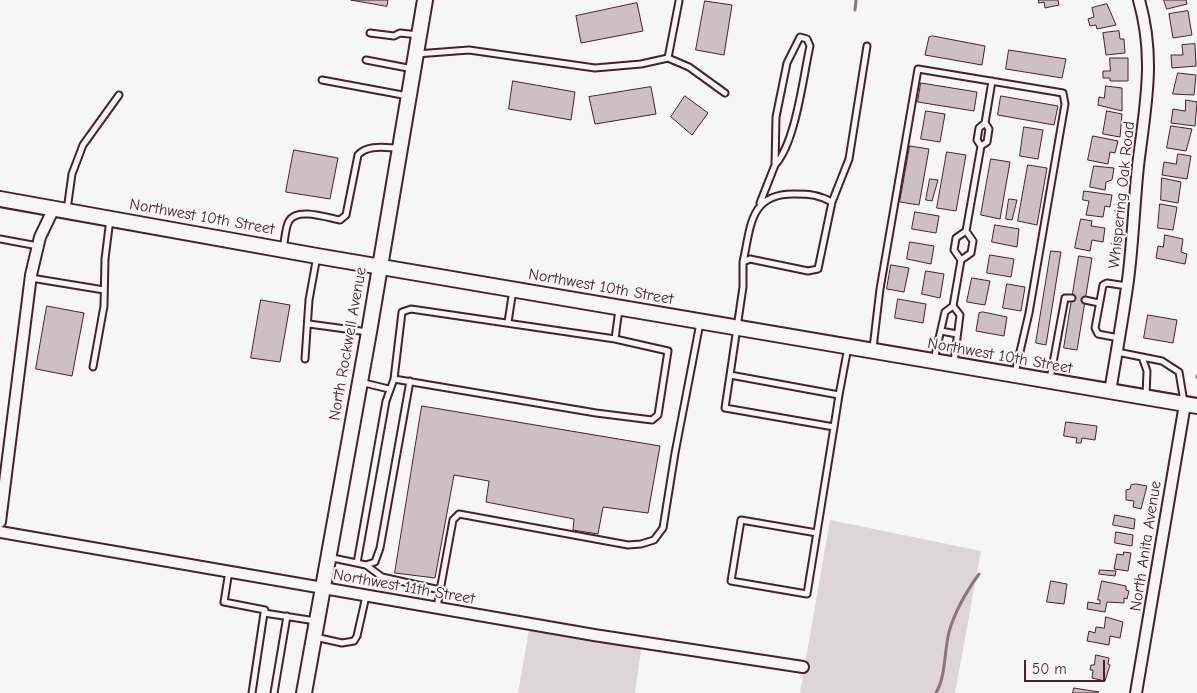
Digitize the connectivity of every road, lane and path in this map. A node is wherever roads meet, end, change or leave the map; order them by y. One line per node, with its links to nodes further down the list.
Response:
1 (425, 0): 5 (main road, North Rockwell Avenue)
2 (679, 0): 8 (lane)
3 (1139, 0): 34 (street, Whispering Oak Road)
4 (370, 32): 5 (lane)
5 (419, 35): 7 (main road, North Rockwell Avenue)
6 (867, 46): 21 (lane)
7 (416, 54): 8 (lane); 10 (main road, North Rockwell Avenue)
8 (668, 58): 13 (lane)
9 (366, 60): 10 (lane)
10 (413, 69): 15 (main road, North Rockwell Avenue)
11 (322, 80): 15 (lane)
12 (992, 81): 16 (lane); 52 (lane); 60 (lane)
13 (726, 93)
14 (119, 95): 23 (lane)
15 (408, 96): 18 (main road, North Rockwell Avenue)
16 (984, 123): 17 (lane); 17 (lane)
17 (981, 146): 25 (lane)
18 (399, 148): 28 (lane); 32 (main road, North Rockwell Avenue)
19 (775, 165): 19 (lane); 22 (lane)
20 (0, 199): 23 (main road, Northwest 10th Street)
21 (832, 202): 22 (lane); 31 (lane)
22 (760, 203): 31 (lane)
23 (61, 210): 24 (main road, Northwest 10th Street); 27 (street)
24 (110, 219): 28 (main road, Northwest 10th Street); 35 (lane)
25 (966, 231): 30 (lane); 30 (lane)
26 (0, 239): 27 (lane)
27 (38, 247): 33 (street)
28 (283, 250): 29 (main road, Northwest 10th Street)
29 (317, 256): 32 (main road, Northwest 10th Street); 44 (lane)
30 (961, 260): 40 (lane)
31 (744, 262): 45 (lane)
32 (378, 267): 36 (main road, Northwest 10th Street); 46 (main road, North Rockwell Avenue)
33 (31, 278): 35 (lane); 71 (street)
34 (1127, 286): 39 (lane); 49 (street, Whispering Oak Road)
35 (104, 290): 58 (lane)
36 (513, 290): 41 (main road, Northwest 10th Street); 42 (lane)
37 (1072, 298): 64 (lane)
38 (1085, 300): 39 (lane)
39 (1099, 303): 49 (lane)
40 (954, 306): 47 (lane); 48 (lane)
41 (619, 308): 43 (main road, Northwest 10th Street); 50 (lane)
42 (508, 322): 50 (lane); 61 (lane)
43 (700, 322): 45 (main road, Northwest 10th Street); 79 (lane)
44 (309, 324): 46 (lane); 55 (lane)
45 (738, 328): 51 (main road, Northwest 10th Street); 59 (lane)
46 (369, 332): 63 (main road, North Rockwell Avenue)
47 (941, 332): 48 (lane); 56 (lane)
48 (957, 334): 57 (lane)
49 (1119, 338): 53 (street, Whispering Oak Road)
50 (615, 339): 62 (lane)
51 (848, 347): 52 (main road, Northwest 10th Street); 67 (lane)
52 (873, 352): 56 (main road, Northwest 10th Street)
53 (1116, 352): 54 (lane); 66 (street, Whispering Oak Road)
54 (1142, 357): 68 (lane); 69 (lane)
55 (305, 359)
56 (934, 362): 57 (main road, Northwest 10th Street)
57 (953, 365): 60 (main road, Northwest 10th Street)
58 (93, 367)
59 (730, 375): 67 (lane); 70 (lane)
60 (1014, 376): 64 (main road, Northwest 10th Street)
61 (394, 379): 62 (lane); 65 (lane)
62 (410, 381): 76 (lane)
63 (360, 382): 65 (lane); 74 (main road, North Rockwell Avenue)
64 (1049, 382): 66 (main road, Northwest 10th Street)
65 (389, 389): 75 (lane)
66 (1110, 392): 68 (main road, Northwest 10th Street)
67 (840, 395): 70 (lane)
68 (1146, 398): 69 (main road, Northwest 10th Street)
69 (1191, 405): 90 (street, North Anita Avenue)
70 (834, 427): 73 (lane)
71 (0, 522)
72 (0, 532): 77 (street, Northwest 11th Street)
73 (817, 533): 73 (lane)
74 (328, 557): 75 (lane); 78 (main road, North Rockwell Avenue)
75 (357, 563): 76 (lane)
76 (366, 565): 79 (lane)
77 (229, 571): 78 (street, Northwest 11th Street); 82 (lane)
78 (322, 588): 80 (street, Northwest 11th Street); 84 (main road, North Rockwell Avenue)
79 (440, 590): 81 (lane)
80 (366, 596): 81 (street, Northwest 11th Street); 85 (lane)
81 (437, 608): 86 (street, Northwest 11th Street)
82 (264, 613): 83 (lane); 87 (lane)
83 (287, 616): 84 (lane); 88 (lane)
84 (316, 621): 85 (main road, North Rockwell Avenue)
85 (314, 637): 89 (main road, North Rockwell Avenue)
86 (803, 667)
87 (252, 693)
88 (274, 693)
89 (304, 693)
90 (1136, 693)

